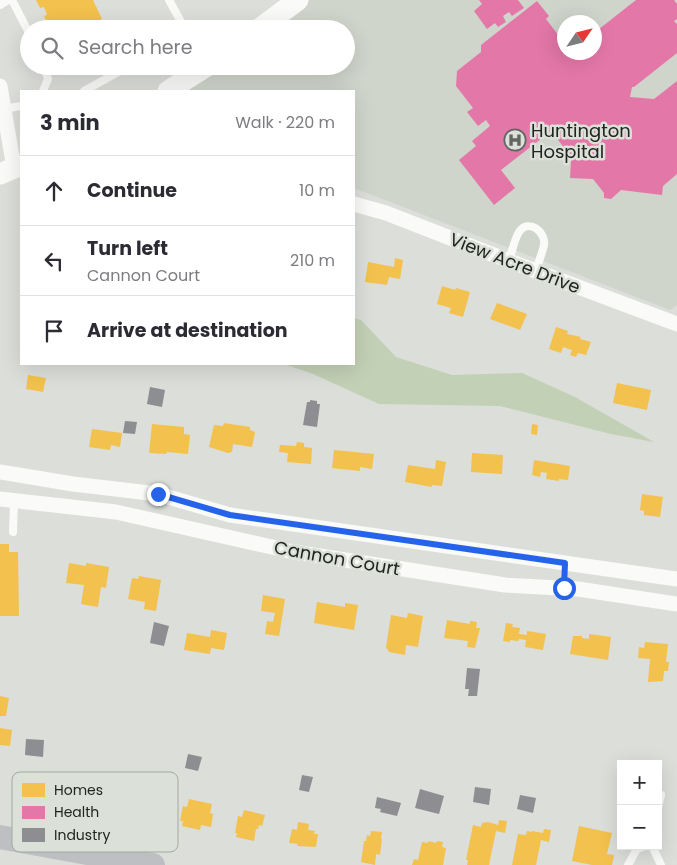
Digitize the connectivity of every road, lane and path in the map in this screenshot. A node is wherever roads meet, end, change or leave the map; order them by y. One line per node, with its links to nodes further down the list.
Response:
1 (8, 0): 5 (lane)
2 (12, 0): 6 (lane)
3 (169, 0): 7 (lane)
4 (298, 0): 8 (main road)
5 (0, 5)
6 (22, 20)
7 (177, 20)
8 (270, 20)
9 (47, 75): 13 (lane)
10 (113, 75): 14 (lane)
11 (193, 75): 15 (main road)
12 (0, 86): 17 (street)
13 (43, 90)
14 (86, 90)
15 (171, 90)
16 (20, 106): 17 (lane)
17 (3, 109): 18 (street)
18 (9, 169)
19 (355, 204): 20 (street, View Acre Drive)
20 (509, 261): 21 (street, View Acre Drive); 21 (lane)
21 (536, 271): 22 (street, View Acre Drive)
22 (677, 324)
23 (0, 472): 24 (street, Cannon Court)
24 (73, 484): 26 (street, Cannon Court); 27 (street)
25 (7, 500): 27 (street, Cannon Court); 30 (lane)
26 (198, 506): 28 (street); 29 (street, Cannon Court)
27 (72, 507): 28 (street, Cannon Court)
28 (195, 530): 31 (street, Cannon Court)
29 (336, 531): 31 (street); 32 (street, Cannon Court)
30 (13, 532)
31 (334, 558): 34 (street, Cannon Court)
32 (565, 563): 33 (street, Cannon Court); 34 (street)
33 (677, 579)
34 (564, 588): 35 (street, Cannon Court)
35 (677, 604)
36 (637, 850): 40 (lane)
37 (654, 850): 41 (lane)
38 (64, 852): 39 (main road)
39 (153, 865)
40 (628, 865)
41 (661, 865)

